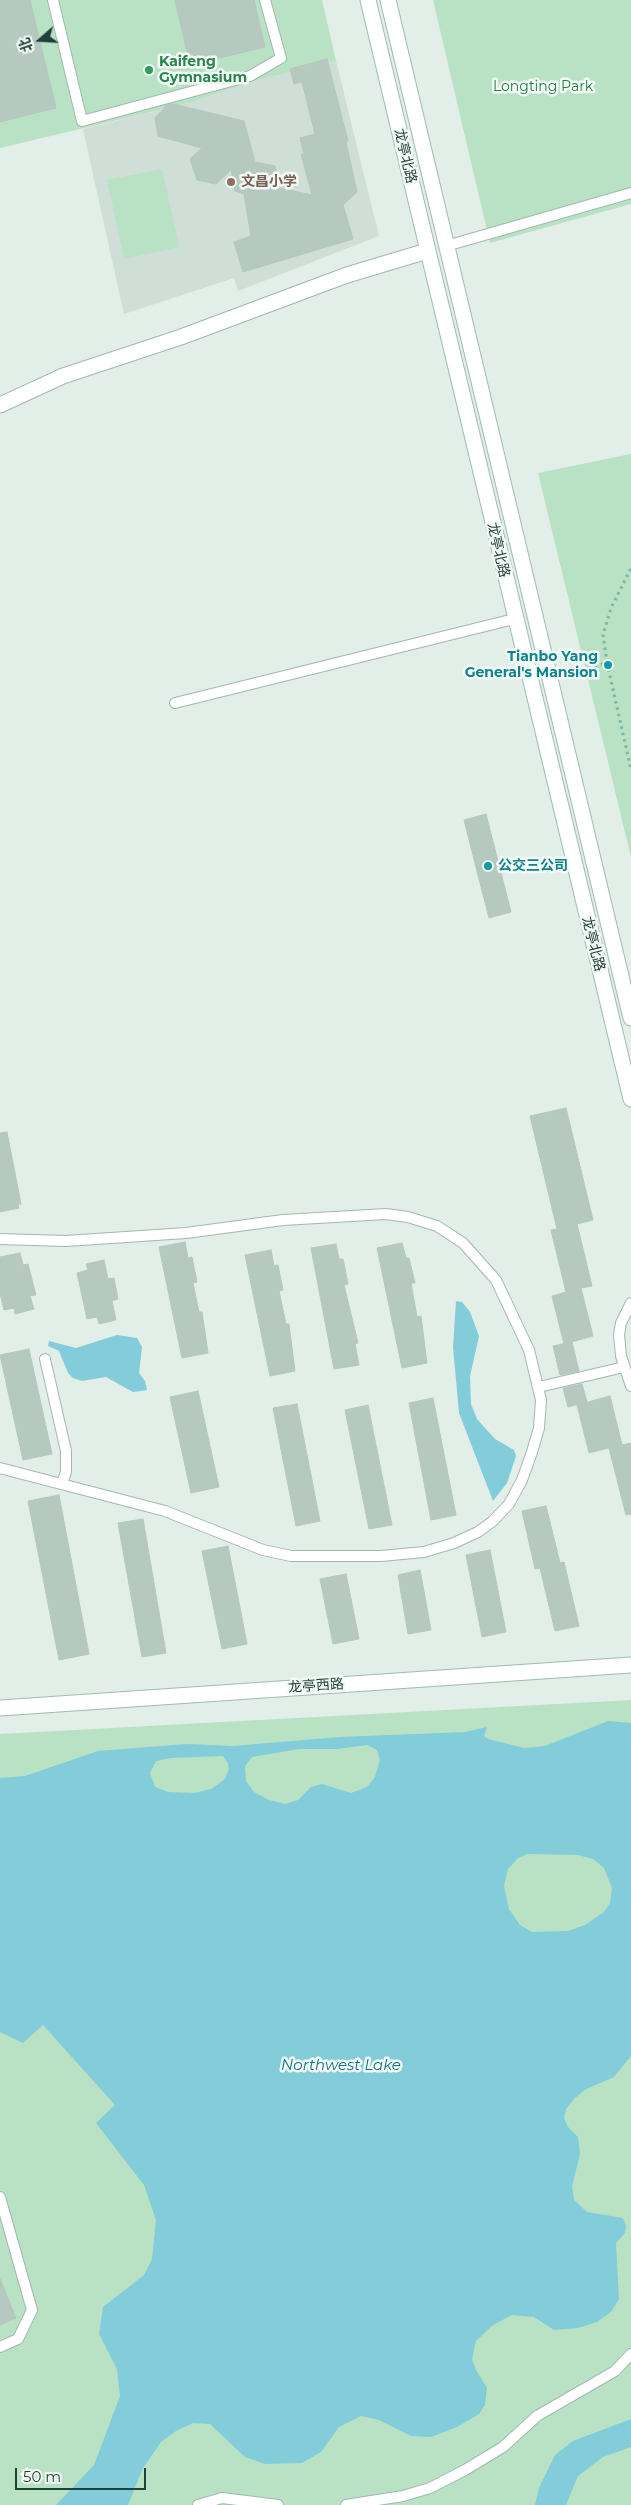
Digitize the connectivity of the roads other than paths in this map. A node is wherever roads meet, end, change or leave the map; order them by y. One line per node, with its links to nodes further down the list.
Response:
1 (53, 0): 2 (lane)
2 (265, 0)
3 (368, 0): 7 (main road, 龙亭北路)
4 (388, 0): 6 (main road, 龙亭北路)
5 (631, 193): 6 (lane)
6 (446, 246): 11 (main road, 龙亭北路)
7 (427, 251): 8 (main road); 9 (main road, 龙亭北路)
8 (0, 405)
9 (514, 619): 10 (lane); 12 (main road, 龙亭北路)
10 (176, 703)
11 (631, 1018)
12 (631, 1099)
13 (0, 1240): 18 (lane)
14 (631, 1303): 16 (lane)
15 (45, 1358): 20 (lane)
16 (624, 1366): 17 (lane); 18 (lane)
17 (631, 1386)
18 (539, 1387): 20 (lane)
19 (0, 1468): 20 (lane)
20 (62, 1483)
21 (631, 1665): 22 (main road, 龙亭西路)
22 (0, 1708)
23 (0, 2197): 24 (lane)
24 (0, 2348)
25 (631, 2354): 28 (lane)
26 (198, 2505): 27 (lane)
27 (278, 2505)
28 (346, 2505)

